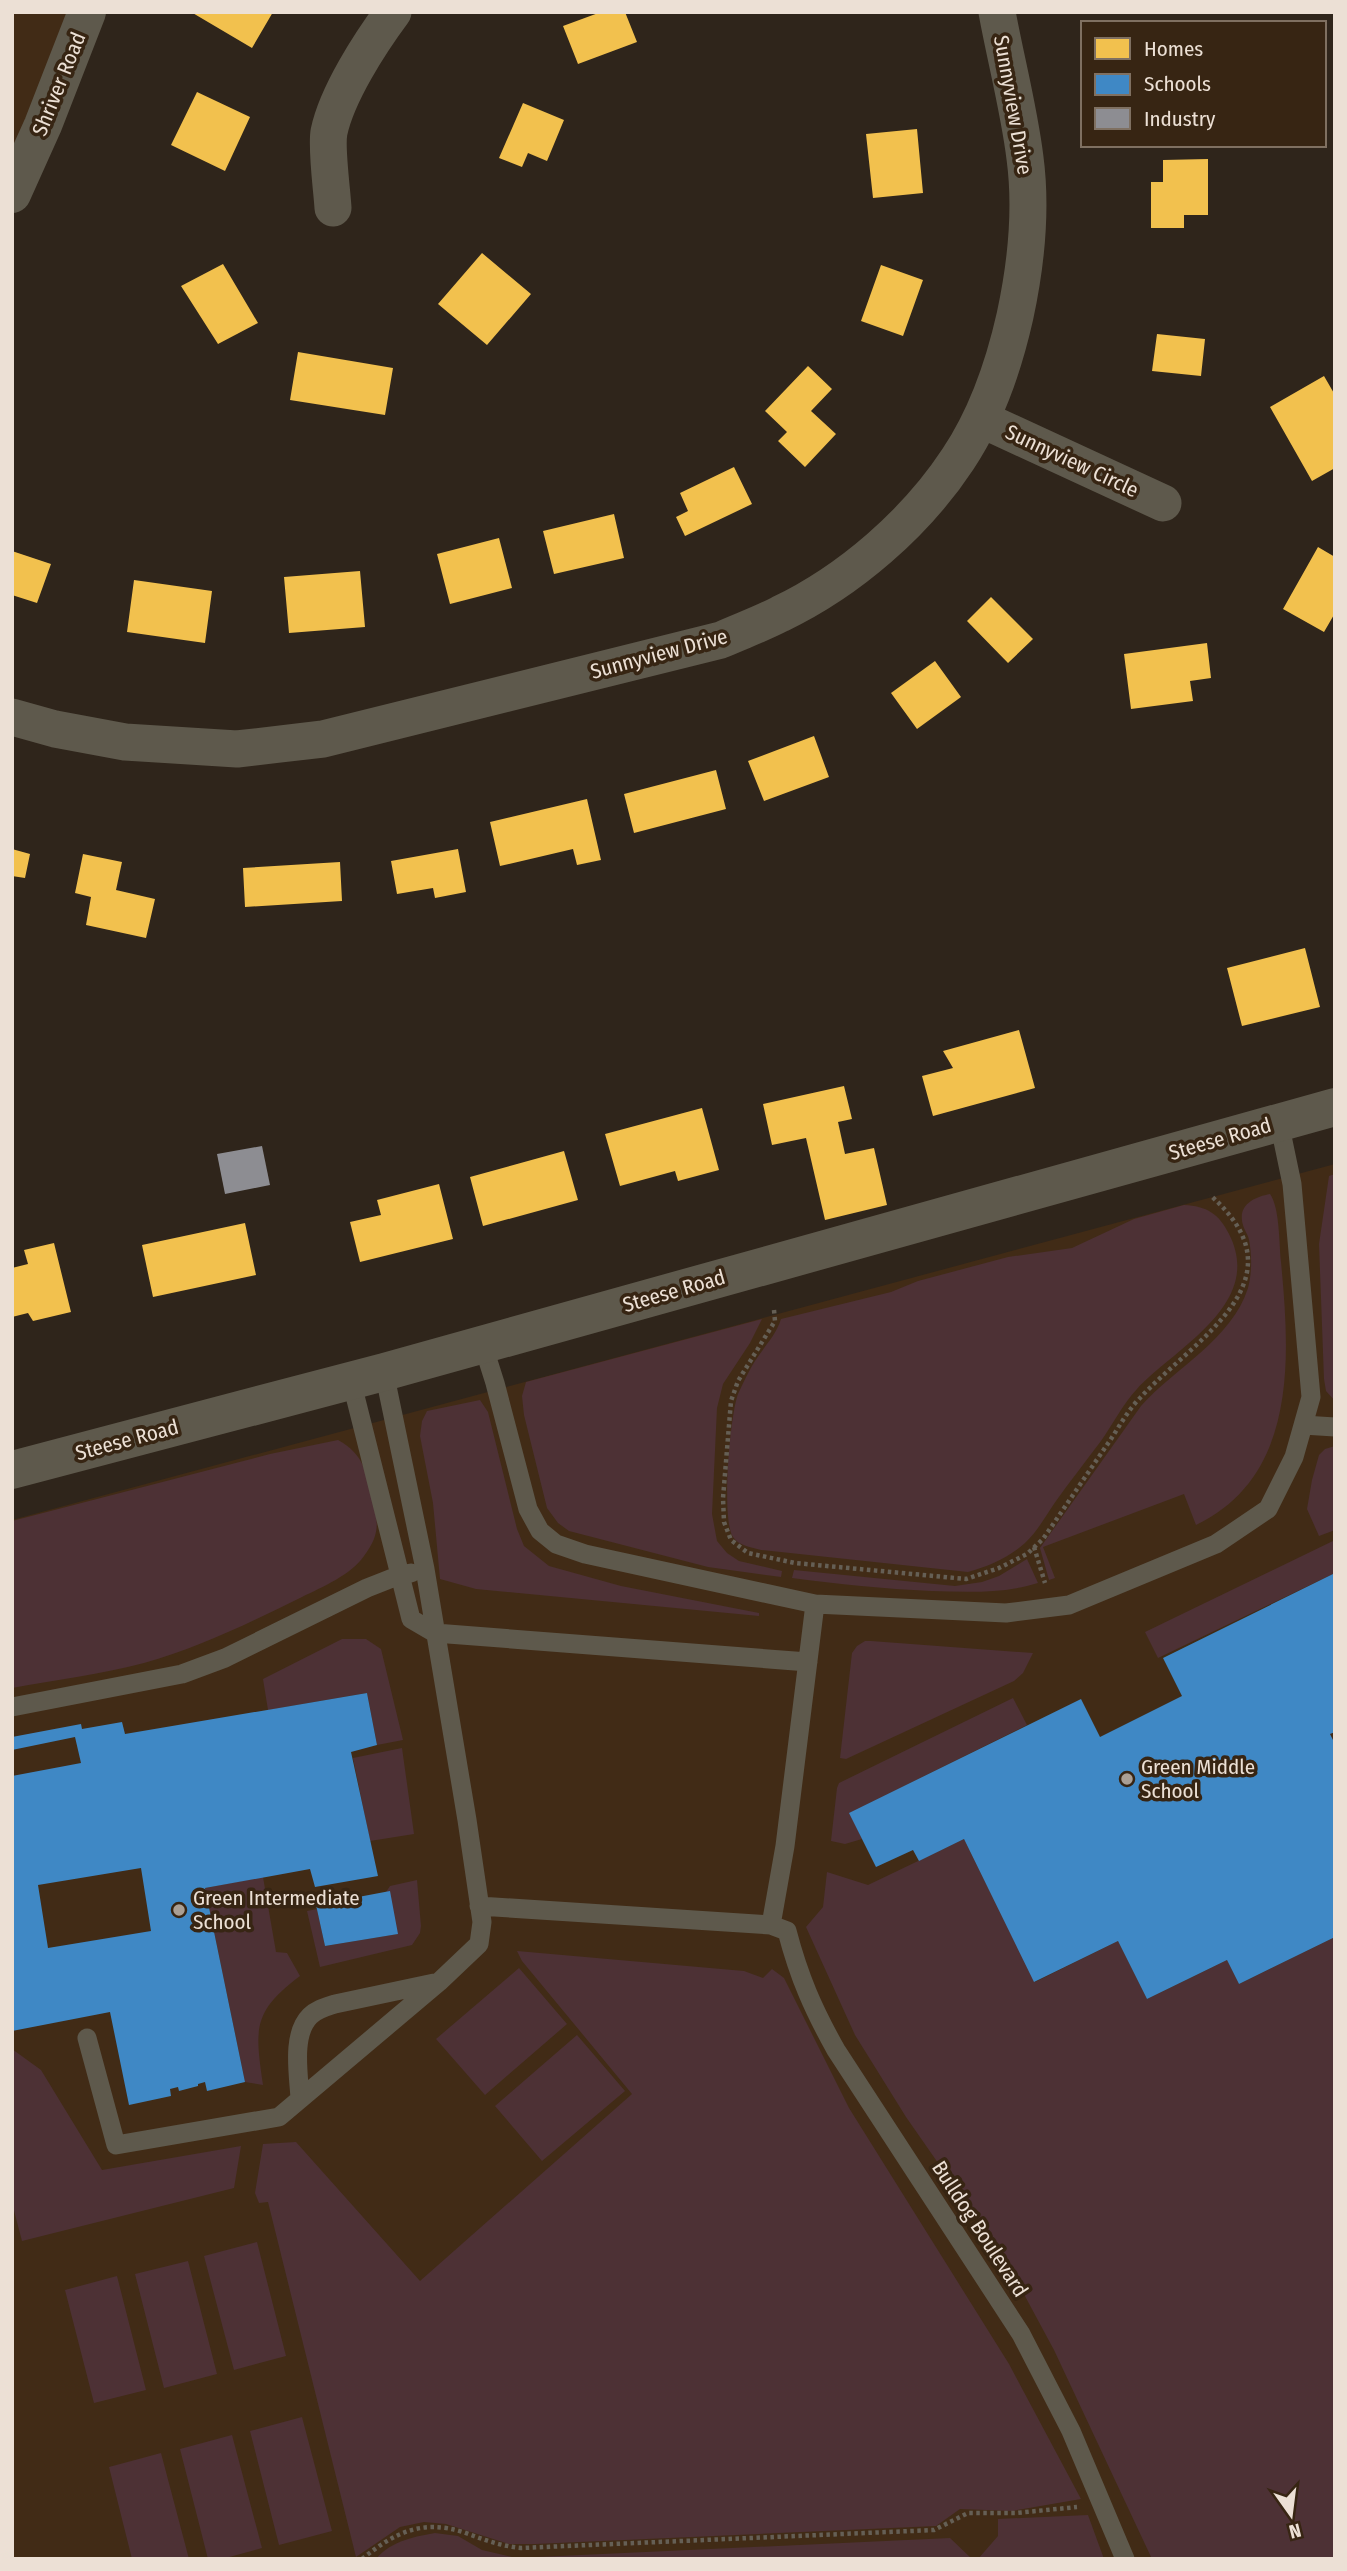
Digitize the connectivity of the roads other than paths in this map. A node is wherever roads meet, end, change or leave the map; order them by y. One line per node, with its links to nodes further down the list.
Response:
1 (88, 12): 4 (street, Shriver Road)
2 (393, 12): 5 (street)
3 (997, 12): 6 (street, Sunnyview Drive)
4 (12, 194)
5 (334, 208)
6 (981, 419): 7 (street, Sunnyview Circle); 8 (street, Sunnyview Drive)
7 (1163, 503)
8 (12, 717)
9 (1335, 1107): 10 (street, Steese Road)
10 (1279, 1122): 11 (street, Steese Road); 13 (lane)
11 (483, 1345): 12 (street, Steese Road); 18 (lane)
12 (368, 1376): 15 (street, Steese Road); 16 (lane); 17 (lane)
13 (1303, 1425): 14 (lane); 18 (lane)
14 (1335, 1427)
15 (12, 1470)
16 (425, 1569): 17 (lane); 19 (lane)
17 (400, 1576): 19 (lane); 21 (lane)
18 (815, 1604): 20 (lane)
19 (434, 1624): 20 (lane); 22 (lane)
20 (808, 1662): 23 (lane)
21 (12, 1707)
22 (479, 1906): 23 (lane); 24 (lane)
23 (779, 1928): 27 (lane, Bulldog Boulevard)
24 (439, 1982): 26 (lane); 26 (lane)
25 (87, 2038): 26 (lane)
26 (300, 2099)
27 (1125, 2559)

